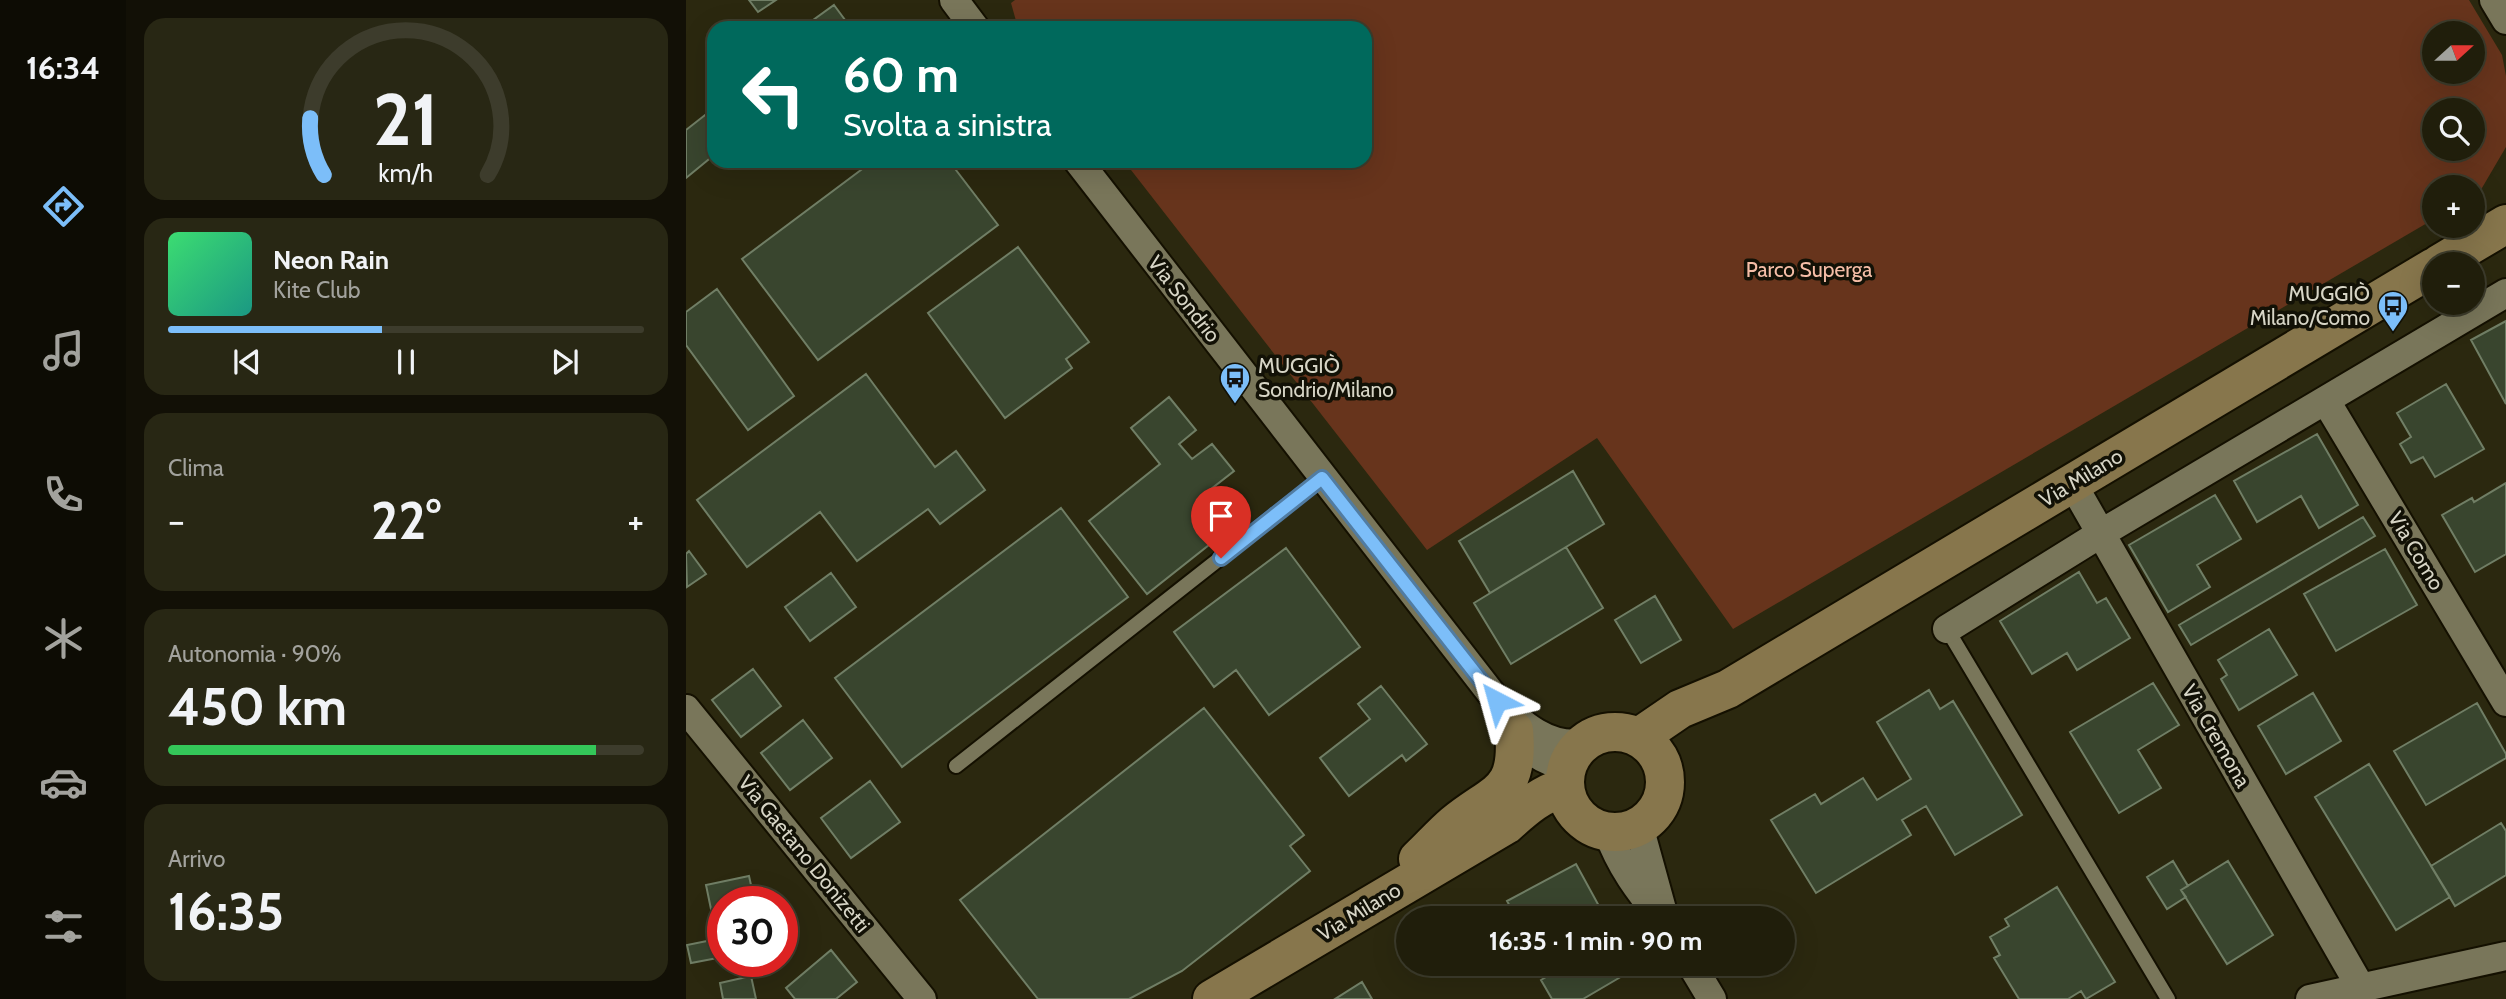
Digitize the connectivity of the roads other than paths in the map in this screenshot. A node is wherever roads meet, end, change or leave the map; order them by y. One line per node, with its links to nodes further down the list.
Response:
1 (954, 0): 4 (street)
2 (2494, 0): 3 (street)
3 (2506, 20)
4 (970, 21)
5 (1083, 168): 11 (street, Via Sondrio)
6 (2506, 224): 7 (street)
7 (2459, 252)
8 (2422, 274): 12 (street, Via Milano)
9 (2506, 293): 10 (street)
10 (2326, 401): 13 (street); 15 (street, Via Como)
11 (1322, 478): 17 (street, Via Sondrio); 19 (lane)
12 (2072, 484): 13 (street, Via Cremona); 18 (street, Via Milano)
13 (2100, 534): 14 (street); 25 (street, Via Cremona)
14 (1947, 629): 29 (lane)
15 (2506, 702)
16 (686, 709): 26 (street, Via Gaetano Donizetti)
17 (1506, 715): 20 (street, Via Sondrio); 22 (street)
18 (1650, 749): 20 (street, Via Milano); 20 (street)
19 (956, 766)
20 (1590, 795): 21 (street); 22 (street, Via Milano)
21 (1652, 906)
22 (1369, 907): 27 (street, Via Milano)
23 (2506, 956): 25 (street)
24 (1698, 976): 28 (street)
25 (2361, 988): 30 (street)
26 (922, 999)
27 (1212, 999)
28 (1712, 999)
29 (2168, 999)
30 (2310, 999)

